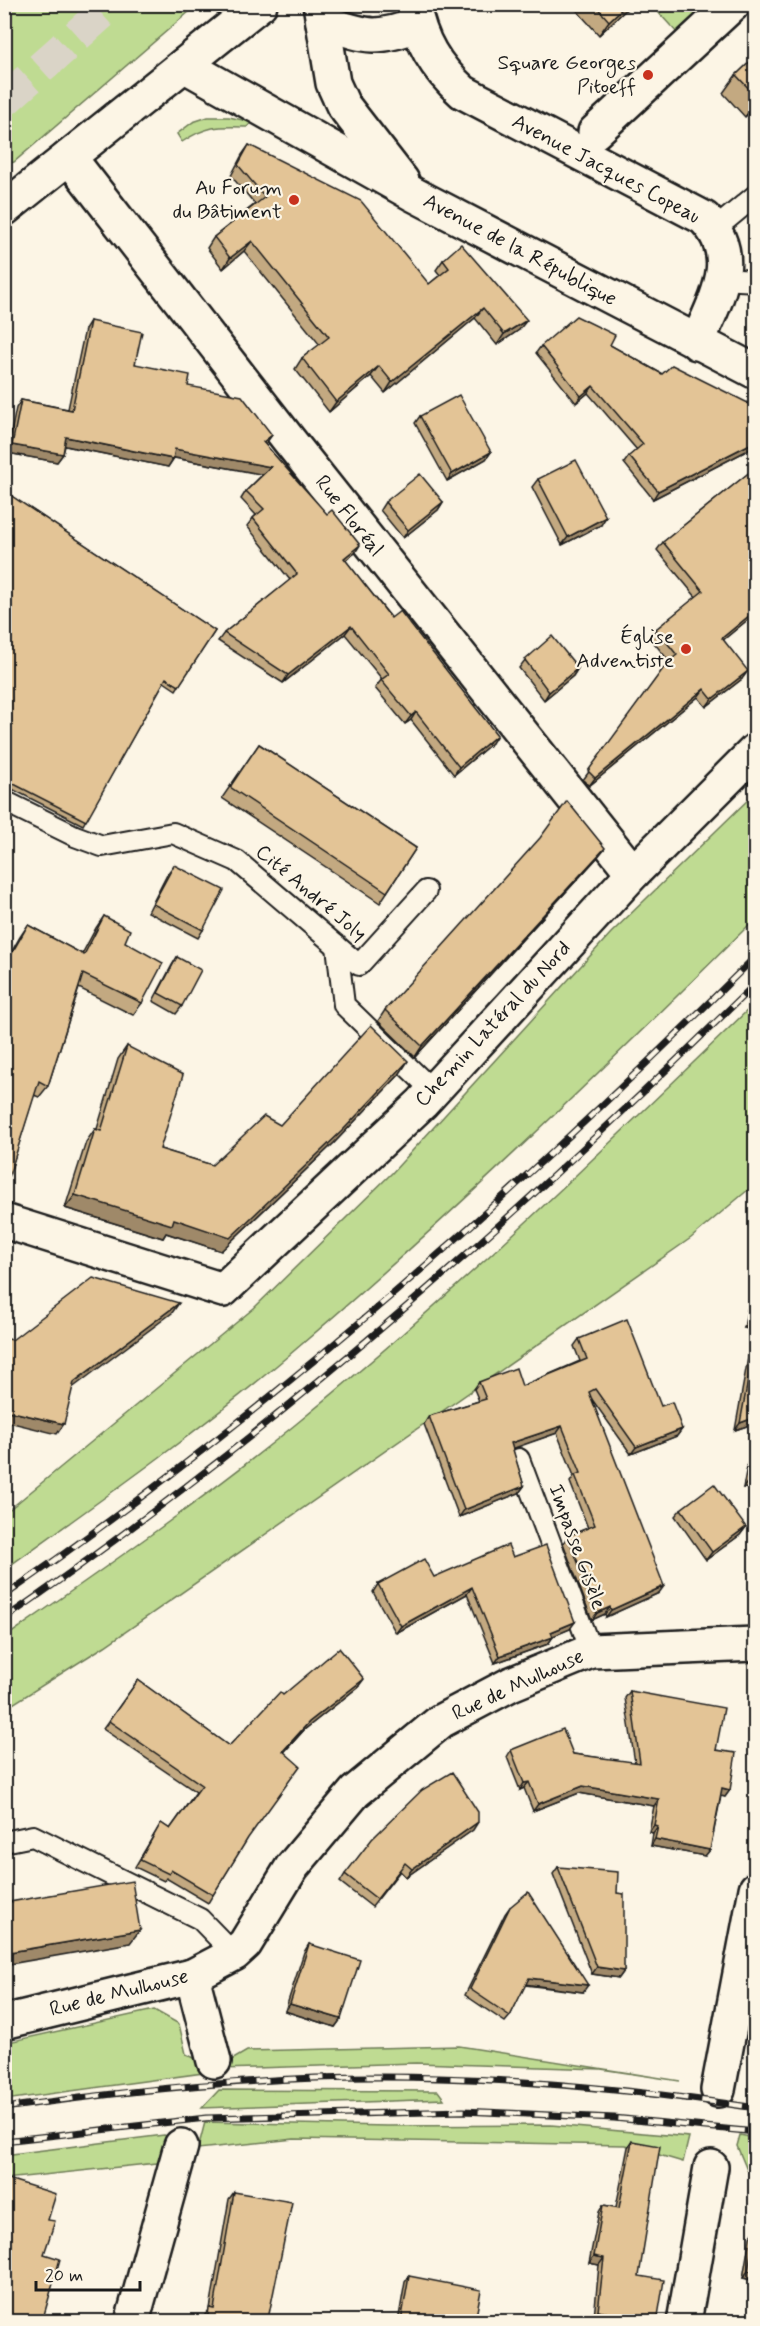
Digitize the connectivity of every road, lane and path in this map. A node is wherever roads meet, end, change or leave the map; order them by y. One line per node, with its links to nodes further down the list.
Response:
1 (260, 4): 5 (street)
2 (733, 4): 6 (street)
3 (322, 13): 4 (street, Avenue Jacques Copeau); 8 (street, Avenue de la République)
4 (415, 15): 11 (street, Avenue Jacques Copeau)
5 (184, 65): 7 (street); 8 (street)
6 (595, 132)
7 (69, 157): 10 (street); 18 (street, Rue Floréal)
8 (413, 194): 14 (street, Avenue de la République)
9 (756, 195): 11 (lane)
10 (5, 207)
11 (715, 229): 12 (street, Avenue Jacques Copeau)
12 (722, 279): 13 (lane); 14 (street, Avenue Jacques Copeau)
13 (756, 281)
14 (697, 343): 15 (street, Avenue de la République)
15 (756, 372)
16 (756, 750): 18 (street, Chemin Latéral du Nord)
17 (4, 801): 20 (lane, Cité André Joly)
18 (633, 873): 21 (street, Chemin Latéral du Nord)
19 (426, 891): 20 (lane, Cité André Joly)
20 (337, 946): 21 (lane)
21 (432, 1091): 22 (street, Chemin Latéral du Nord)
22 (4, 1221)
23 (519, 1459): 25 (lane, Impasse Gisèle)
24 (755, 1643): 25 (street, Rue de Mulhouse); 26 (street)
25 (591, 1651): 29 (street, Rue de Mulhouse)
26 (756, 1651)
27 (4, 1842): 29 (lane)
28 (756, 1889): 33 (street)
29 (234, 1954): 30 (street, Rue de Mulhouse)
30 (192, 1976): 31 (street, Rue de Mulhouse); 32 (street)
31 (4, 2022)
32 (214, 2061)
33 (718, 2090)
34 (181, 2146): 36 (street)
35 (711, 2167): 37 (street)
36 (132, 2322)
37 (684, 2322)

